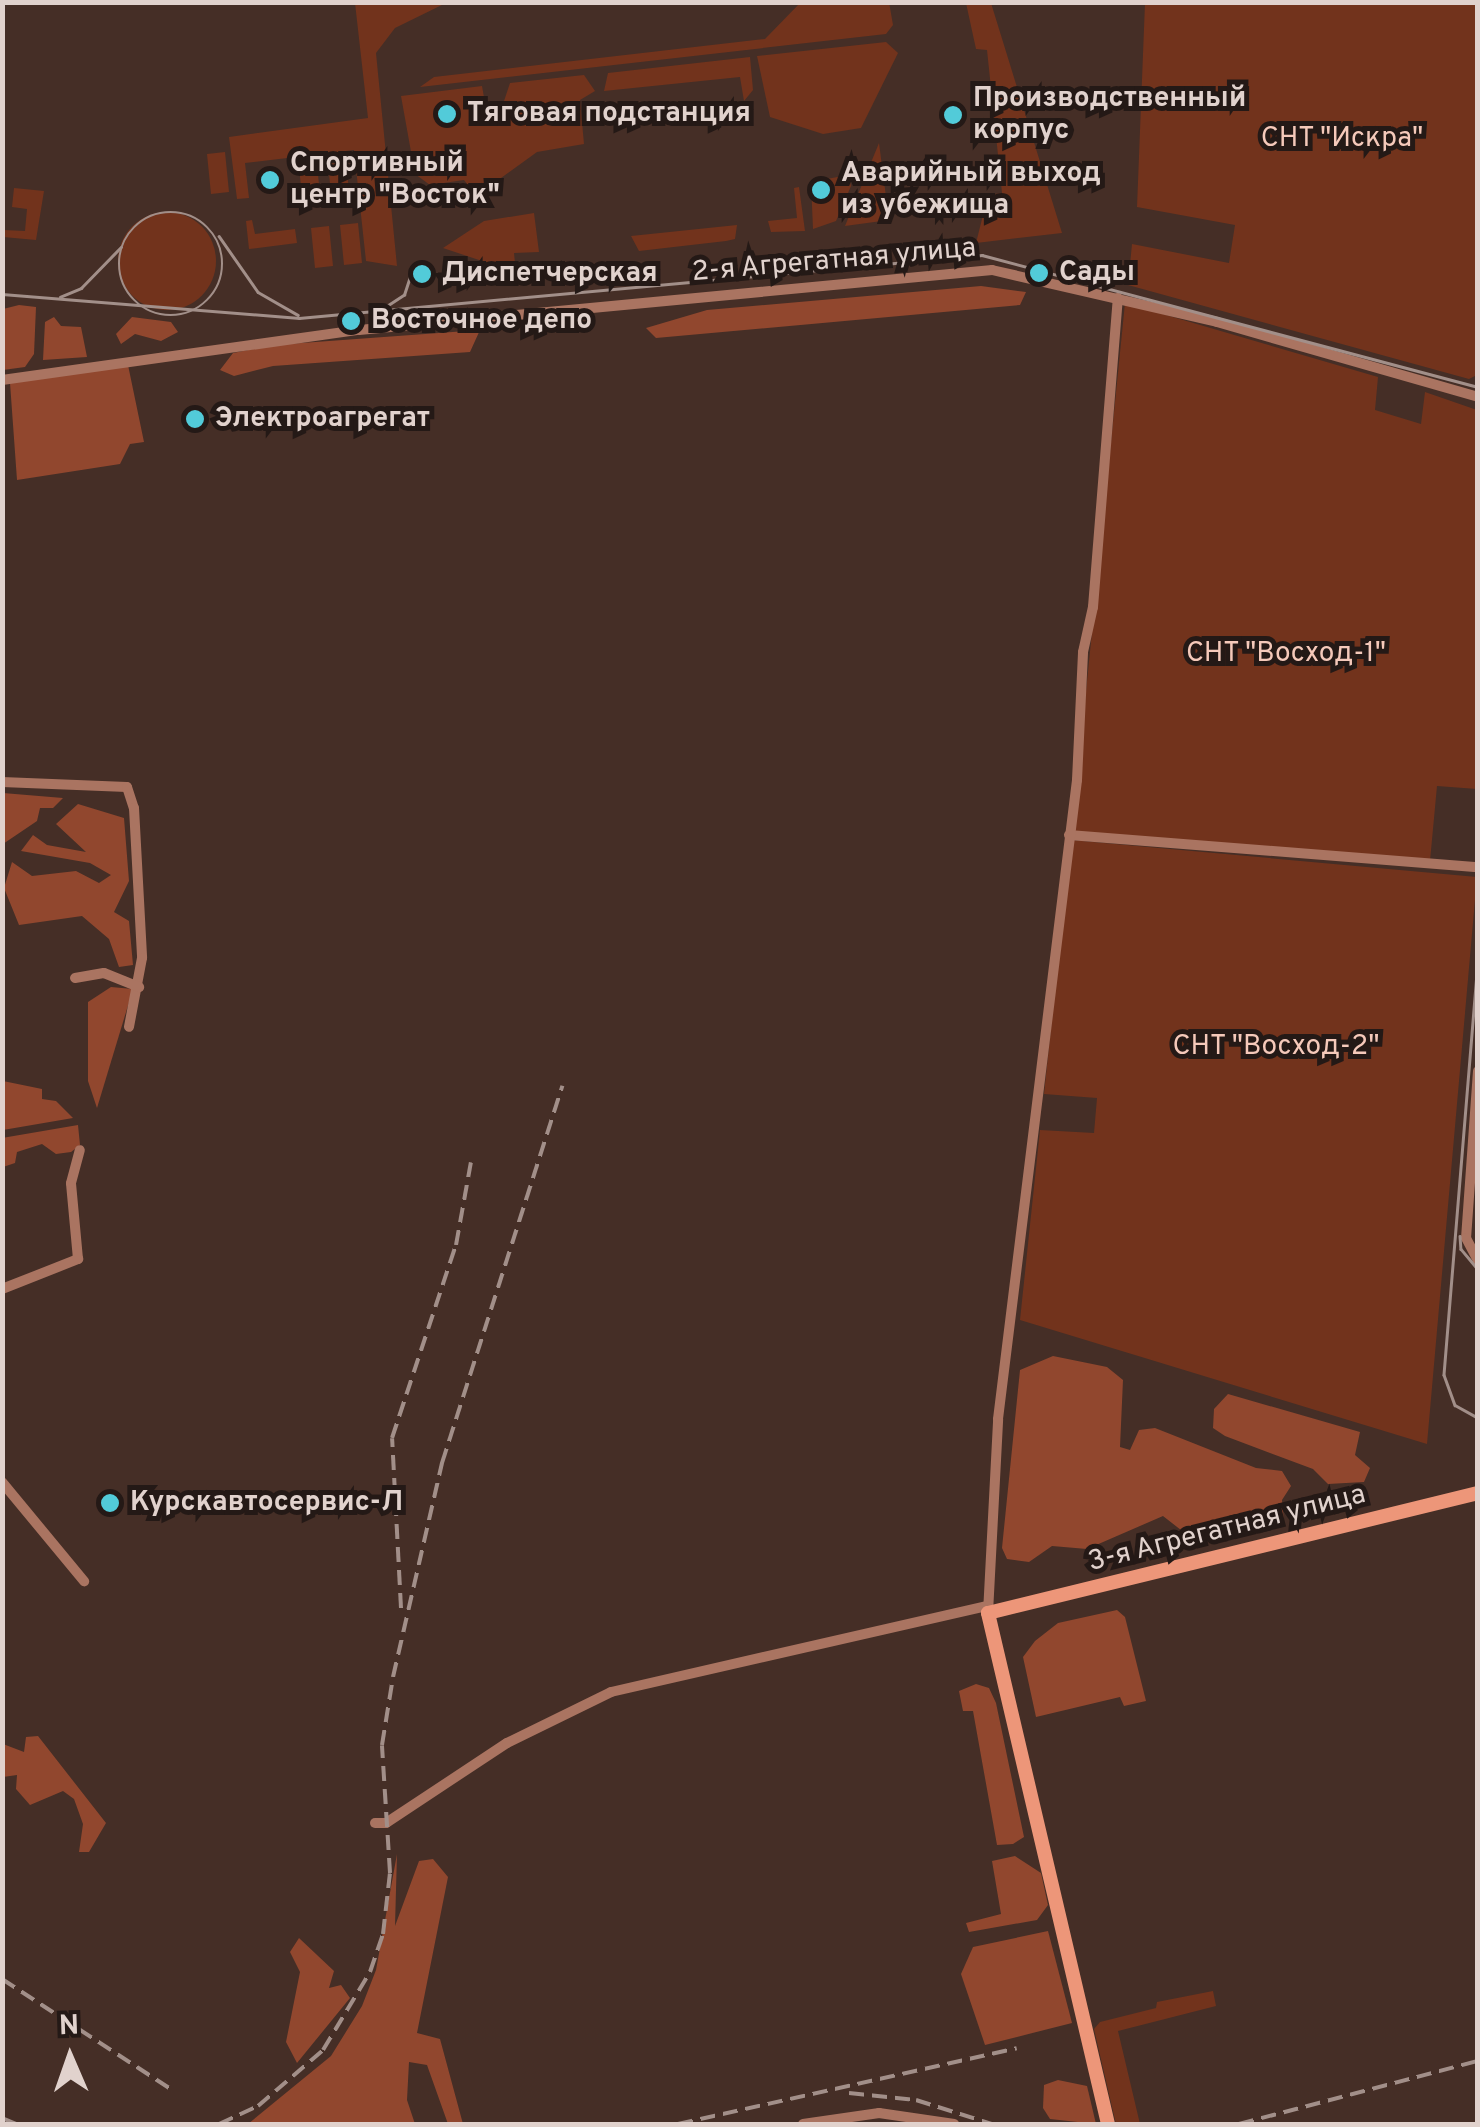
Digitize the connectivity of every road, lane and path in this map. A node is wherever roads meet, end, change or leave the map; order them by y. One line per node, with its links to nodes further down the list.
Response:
1 (1118, 298): 2 (street, 2-я Агрегатная улица); 3 (street, 2-я Агрегатная улица); 5 (street)
2 (2, 380)
3 (1478, 396)
4 (2, 782): 8 (street)
5 (1069, 835): 6 (street); 18 (street)
6 (1477, 867)
7 (75, 978): 8 (street)
8 (140, 987): 9 (street)
9 (129, 1028)
10 (1478, 1071): 12 (street)
11 (80, 1150): 14 (street)
12 (1474, 1166): 13 (street)
13 (1478, 1262)
14 (2, 1288)
15 (2, 1482): 17 (street)
16 (1478, 1493): 18 (street, 3-я Агрегатная улица)
17 (84, 1580)
18 (987, 1610): 19 (street); 22 (street)
19 (375, 1823)
20 (804, 2124): 21 (street)
21 (954, 2124)
22 (1108, 2124)

